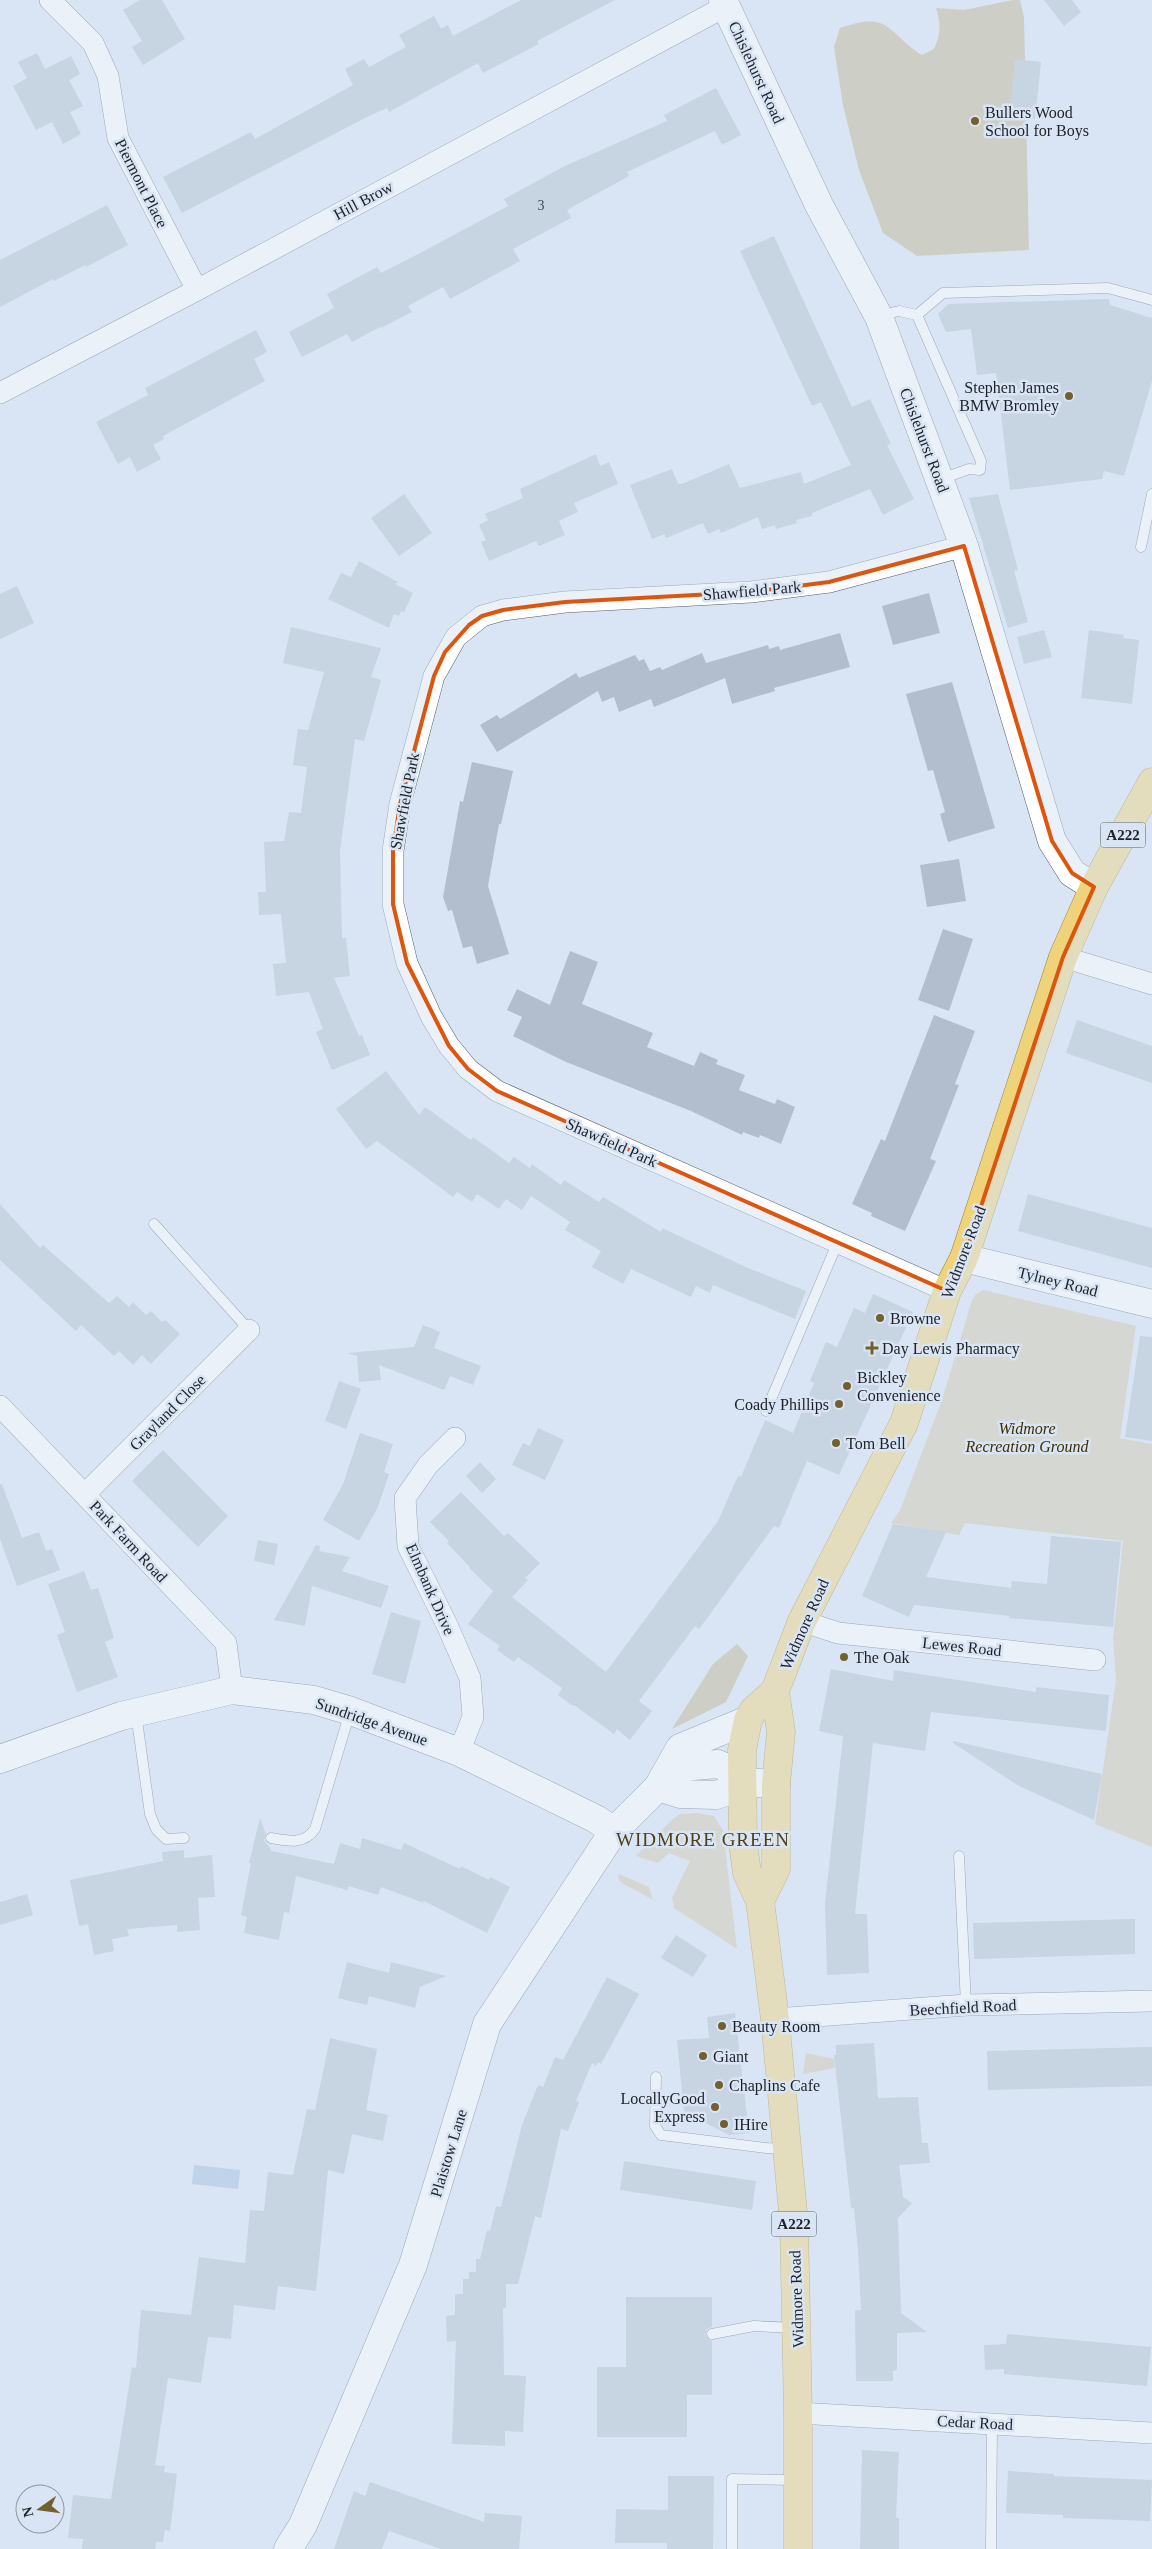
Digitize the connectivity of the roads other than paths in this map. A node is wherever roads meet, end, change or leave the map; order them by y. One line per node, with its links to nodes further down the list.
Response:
1 (50, 0): 3 (street, Piermont Place)
2 (724, 3): 3 (street, Hill Brow); 6 (street, Chislehurst Road)
3 (197, 290): 7 (street, Hill Brow)
4 (1152, 300): 5 (lane)
5 (917, 315): 6 (lane); 8 (lane)
6 (879, 317): 8 (street, Chislehurst Road)
7 (0, 393)
8 (941, 479): 10 (street, Chislehurst Road)
9 (1152, 494): 11 (lane)
10 (964, 546): 13 (street, Chislehurst Road); 17 (street, Shawfield Park)
11 (1142, 547)
12 (1152, 782): 13 (main road, A222)
13 (1094, 887): 14 (main road, Widmore Road / A222)
14 (1063, 957): 15 (street); 18 (main road, Widmore Road / A222)
15 (1152, 984)
16 (154, 1224): 21 (lane)
17 (837, 1244): 19 (street, Shawfield Park); 23 (lane)
18 (964, 1258): 19 (main road, Widmore Road / A222); 20 (street, Tylney Road)
19 (947, 1291): 26 (main road, Widmore Road / A222)
20 (1152, 1304)
21 (250, 1330): 25 (street, Grayland Close)
22 (0, 1406): 25 (street, Park Farm Road)
23 (766, 1411)
24 (455, 1438): 33 (street, Elmbank Drive)
25 (85, 1494): 28 (street, Park Farm Road)
26 (802, 1621): 27 (street, Lewes Road); 29 (main road, Widmore Road / A222)
27 (1094, 1660)
28 (232, 1690): 30 (street, Sundridge Avenue); 31 (street, Sundridge Avenue)
29 (775, 1691): 32 (main road, Widmore Road / A222); 37 (main road, Widmore Road / A222)
30 (136, 1712): 34 (street, Sundridge Avenue); 39 (lane)
31 (351, 1712): 33 (street, Sundridge Avenue); 40 (lane)
32 (748, 1720): 35 (street, Plaistow Lane); 36 (main road, Widmore Road / A222)
33 (459, 1752): 38 (street, Sundridge Avenue)
34 (0, 1759)
35 (664, 1778): 36 (street); 38 (street, Plaistow Lane)
36 (742, 1782): 37 (street); 42 (main road, Widmore Road / A222)
37 (776, 1784): 42 (main road, Widmore Road / A222)
38 (614, 1831): 54 (street, Plaistow Lane)
39 (184, 1838)
40 (271, 1838)
41 (958, 1856): 44 (lane)
42 (760, 1901): 45 (main road, Widmore Road / A222)
43 (1152, 2001): 44 (street, Beechfield Road)
44 (966, 2005): 45 (street, Beechfield Road)
45 (775, 2019): 47 (main road, Widmore Road / A222)
46 (656, 2077): 47 (lane)
47 (787, 2149): 48 (main road, Widmore Road / A222)
48 (797, 2328): 49 (lane); 50 (main road, Widmore Road / A222)
49 (712, 2334)
50 (798, 2413): 51 (street, Cedar Road); 53 (main road, Widmore Road / A222)
51 (992, 2423): 52 (street, Cedar Road); 57 (lane)
52 (1152, 2432)
53 (797, 2480): 55 (lane); 56 (main road, Widmore Road / A222)
54 (288, 2549)
55 (732, 2549)
56 (798, 2549)
57 (991, 2549)

